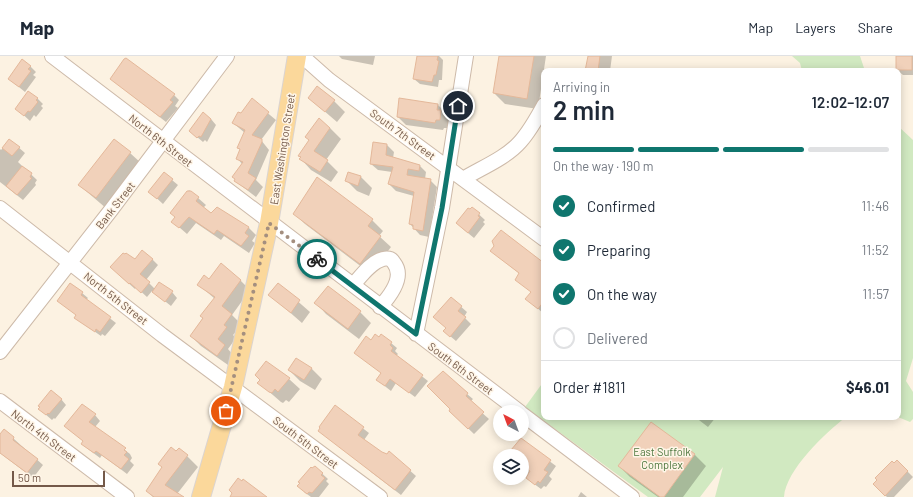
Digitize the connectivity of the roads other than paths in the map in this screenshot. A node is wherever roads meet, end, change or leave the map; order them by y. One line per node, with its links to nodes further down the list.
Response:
1 (52, 56): 7 (street, North 6th Street)
2 (227, 56): 7 (street, Bank Street)
3 (297, 56): 11 (main road, East Washington Street)
4 (302, 56): 8 (street, South 7th Street)
5 (466, 56): 8 (street)
6 (541, 112): 9 (street)
7 (163, 142): 11 (street, North 6th Street); 13 (street, Bank Street)
8 (448, 168): 9 (street, South 7th Street); 16 (street)
9 (463, 179): 12 (street, South 7th Street)
10 (0, 208): 13 (street, North 5th Street)
11 (269, 223): 14 (street, South 6th Street); 18 (main road, East Washington Street)
12 (541, 237)
13 (70, 262): 17 (street, Bank Street); 18 (street, North 5th Street)
14 (353, 285): 15 (street, South 6th Street); 15 (street)
15 (380, 307): 16 (street, South 6th Street)
16 (416, 334): 20 (street, South 6th Street)
17 (0, 352)
18 (233, 387): 23 (main road, East Washington Street); 24 (street, South 5th Street)
19 (0, 401): 22 (street, North 4th Street)
20 (510, 405)
21 (529, 419): 25 (street, South 6th Street)
22 (127, 497)
23 (201, 497)
24 (380, 497)
25 (632, 497)

